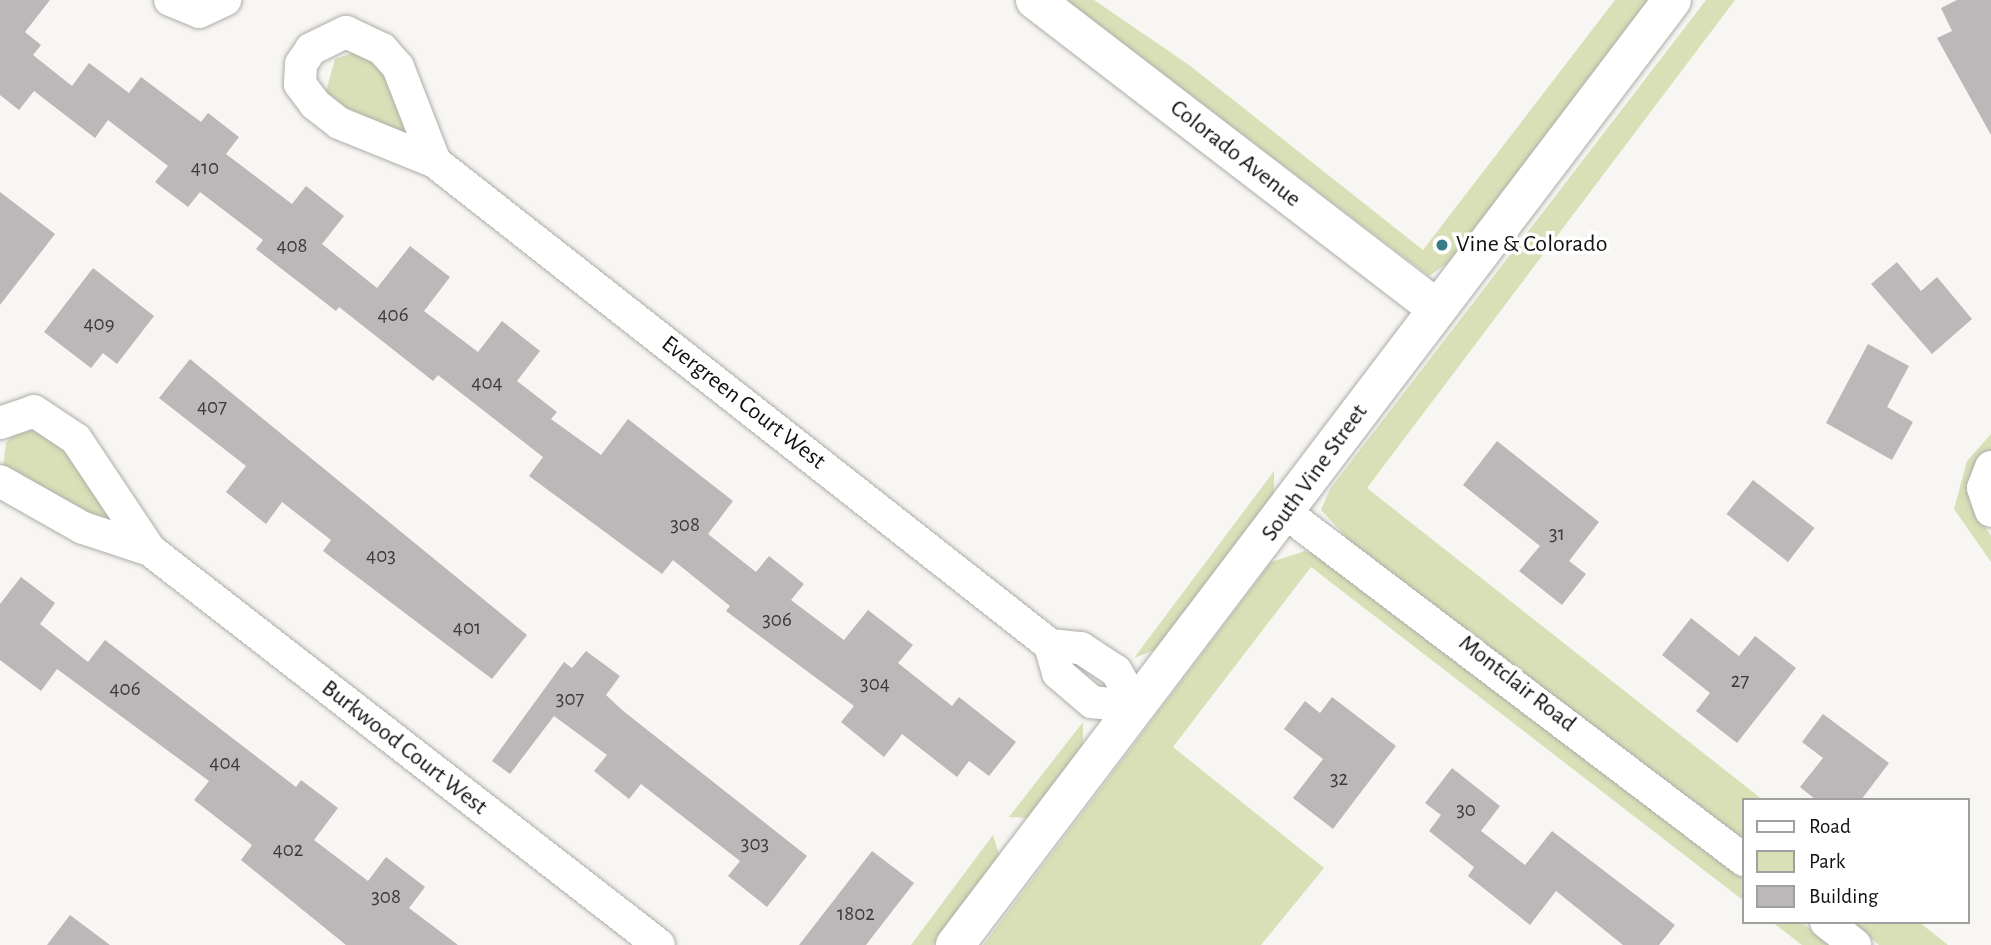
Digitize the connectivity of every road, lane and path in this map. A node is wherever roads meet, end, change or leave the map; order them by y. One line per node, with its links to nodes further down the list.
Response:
1 (170, 0): 2 (street)
2 (225, 0)
3 (1035, 0): 6 (street, Colorado Avenue)
4 (1672, 0): 6 (street, South Vine Street)
5 (435, 162): 5 (street, Evergreen Court West); 13 (street, Evergreen Court West)
6 (1436, 308): 11 (street, South Vine Street)
7 (0, 423): 12 (street, Burkwood Court West)
8 (1991, 467): 10 (street)
9 (0, 481): 12 (street, Burkwood Court West)
10 (1991, 512)
11 (1286, 513): 13 (street, South Vine Street); 14 (street, Montclair Road)
12 (150, 550): 16 (street, Burkwood Court West)
13 (1137, 707): 17 (street, South Vine Street)
14 (1742, 858)
15 (1829, 924): 18 (street)
16 (659, 945)
17 (956, 945)
18 (1855, 945)

